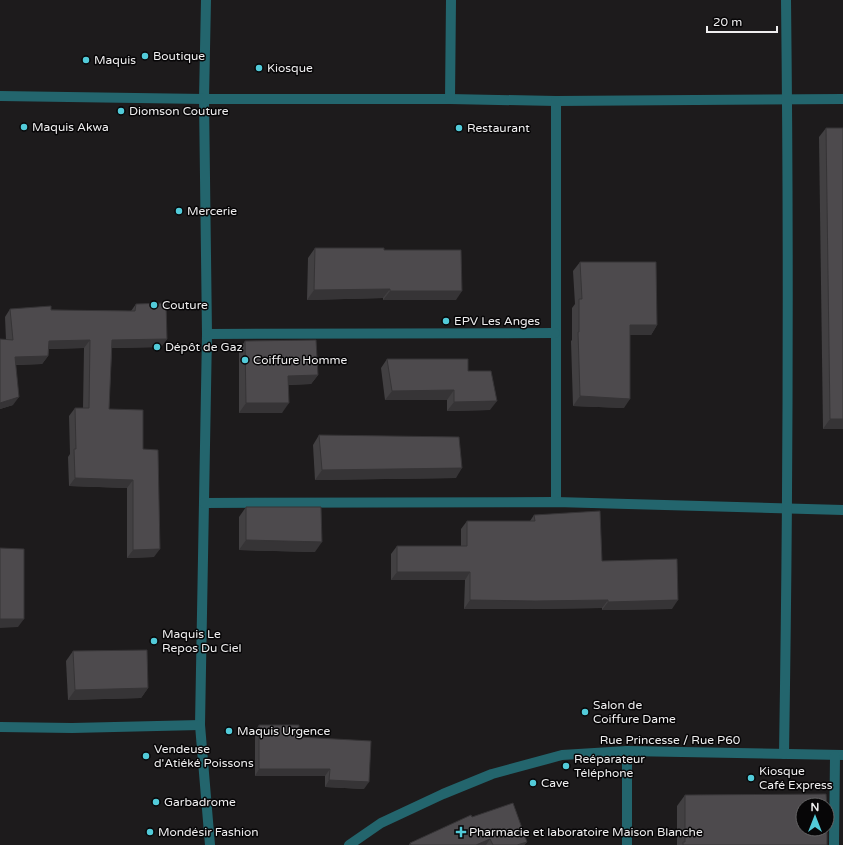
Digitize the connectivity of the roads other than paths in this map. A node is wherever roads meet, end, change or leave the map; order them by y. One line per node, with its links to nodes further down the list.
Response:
1 (206, 0): 5 (street)
2 (451, 0): 6 (street)
3 (786, 0): 7 (street)
4 (0, 96): 5 (street)
5 (204, 99): 6 (street); 11 (street)
6 (450, 99): 9 (street)
7 (788, 99): 8 (street); 9 (street); 14 (street)
8 (843, 99)
9 (556, 101): 10 (street)
10 (556, 333): 11 (street); 12 (street)
11 (207, 334): 13 (street)
12 (556, 502): 13 (street); 14 (street)
13 (204, 503): 16 (street)
14 (788, 508): 15 (street); 19 (street)
15 (843, 510)
16 (200, 725): 17 (street); 21 (street)
17 (0, 727)
18 (627, 751): 19 (street, Rue Princesse / Rue P60); 22 (street, Rue Princesse / Rue P60); 23 (street)
19 (784, 754): 20 (street, Rue Princesse / Rue P60)
20 (839, 756): 24 (street)
21 (210, 845)
22 (349, 845)
23 (627, 845)
24 (834, 845)

